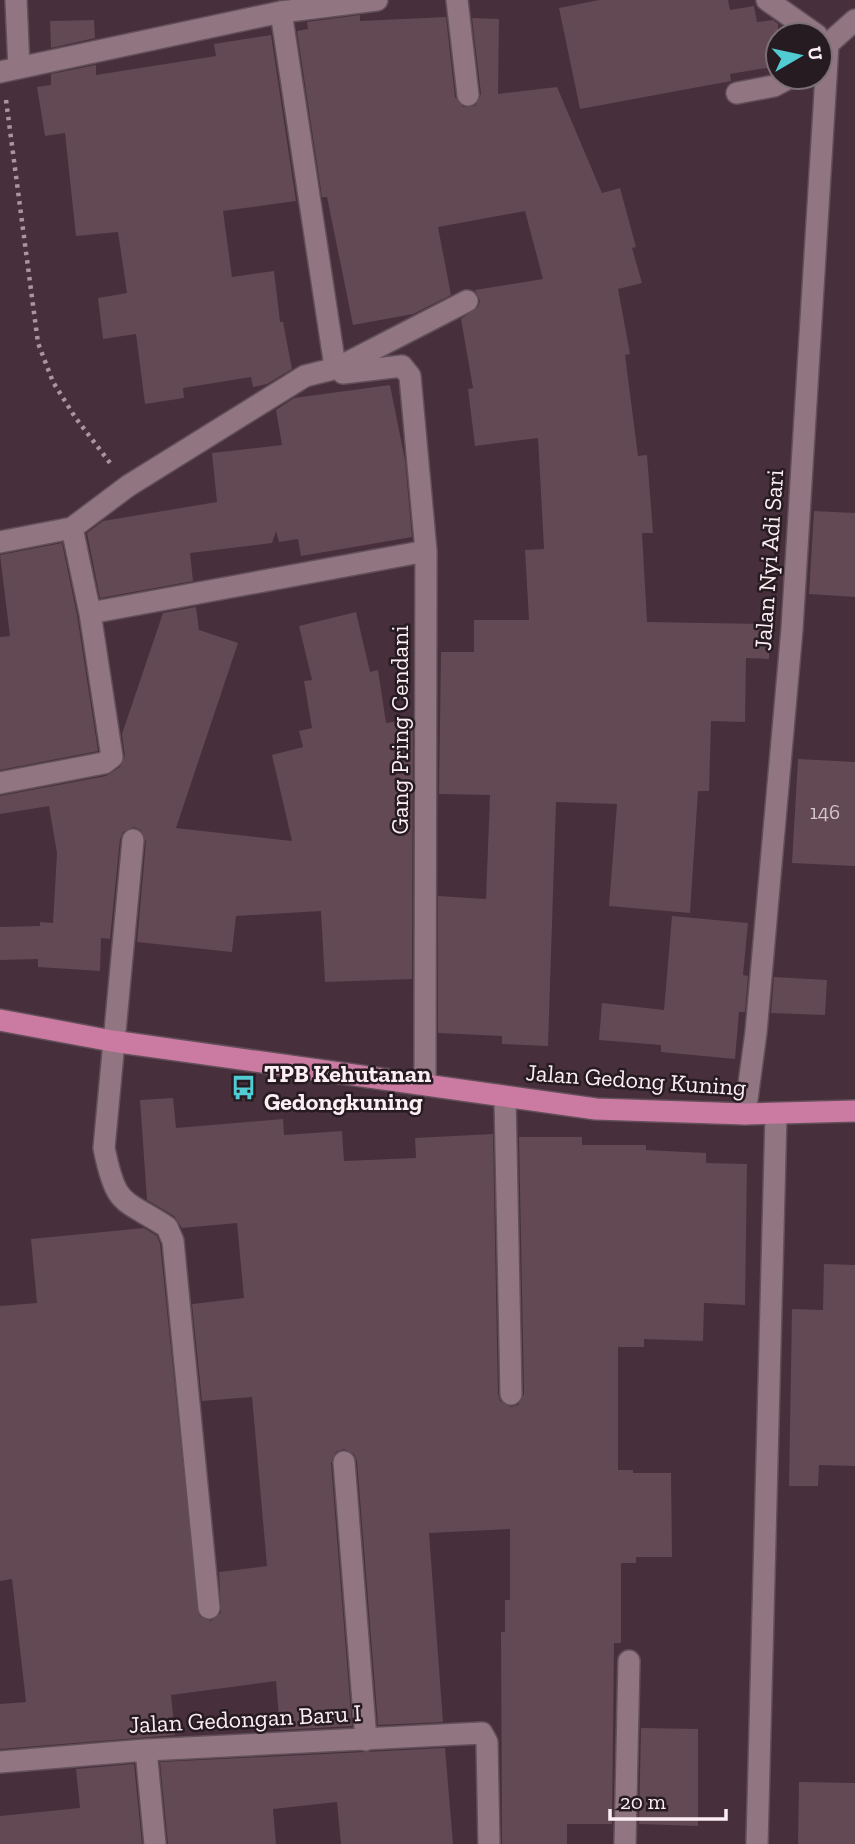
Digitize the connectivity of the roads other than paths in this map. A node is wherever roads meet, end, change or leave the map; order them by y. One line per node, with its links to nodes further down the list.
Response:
1 (16, 0): 9 (street)
2 (377, 0): 5 (street)
3 (457, 0): 13 (street)
4 (767, 0): 7 (street)
5 (281, 12): 9 (street); 15 (street)
6 (855, 20): 8 (street)
7 (792, 21)
8 (834, 37)
9 (7, 70)
10 (764, 88): 12 (street)
11 (820, 91): 27 (street, Jalan Nyi Adi Sari)
12 (737, 93)
13 (468, 94)
14 (467, 301): 15 (street)
15 (337, 368): 16 (street); 18 (street, Gang Pring Cendani)
16 (72, 528): 17 (street); 19 (street)
17 (0, 542)
18 (426, 551): 19 (street); 24 (street, Gang Pring Cendani)
19 (90, 613): 20 (street)
20 (0, 783)
21 (134, 840): 23 (street)
22 (0, 1020): 23 (main road, Jalan Gedong Kuning)
23 (112, 1041): 24 (main road, Jalan Gedong Kuning); 31 (street)
24 (425, 1084): 25 (main road, Jalan Gedong Kuning)
25 (505, 1098): 27 (main road, Jalan Gedong Kuning); 29 (street)
26 (855, 1111): 28 (main road, Jalan Gedong Kuning)
27 (745, 1114): 28 (main road, Jalan Gedong Kuning)
28 (776, 1114): 39 (street)
29 (511, 1394)
30 (344, 1462): 33 (street)
31 (209, 1608)
32 (629, 1661): 38 (street)
33 (366, 1740): 34 (street, Jalan Gedongan Baru I); 37 (street, Jalan Gedongan Baru I)
34 (146, 1750): 35 (street, Jalan Gedongan Baru I); 36 (street)
35 (0, 1762)
36 (155, 1844)
37 (489, 1844)
38 (625, 1844)
39 (757, 1844)

